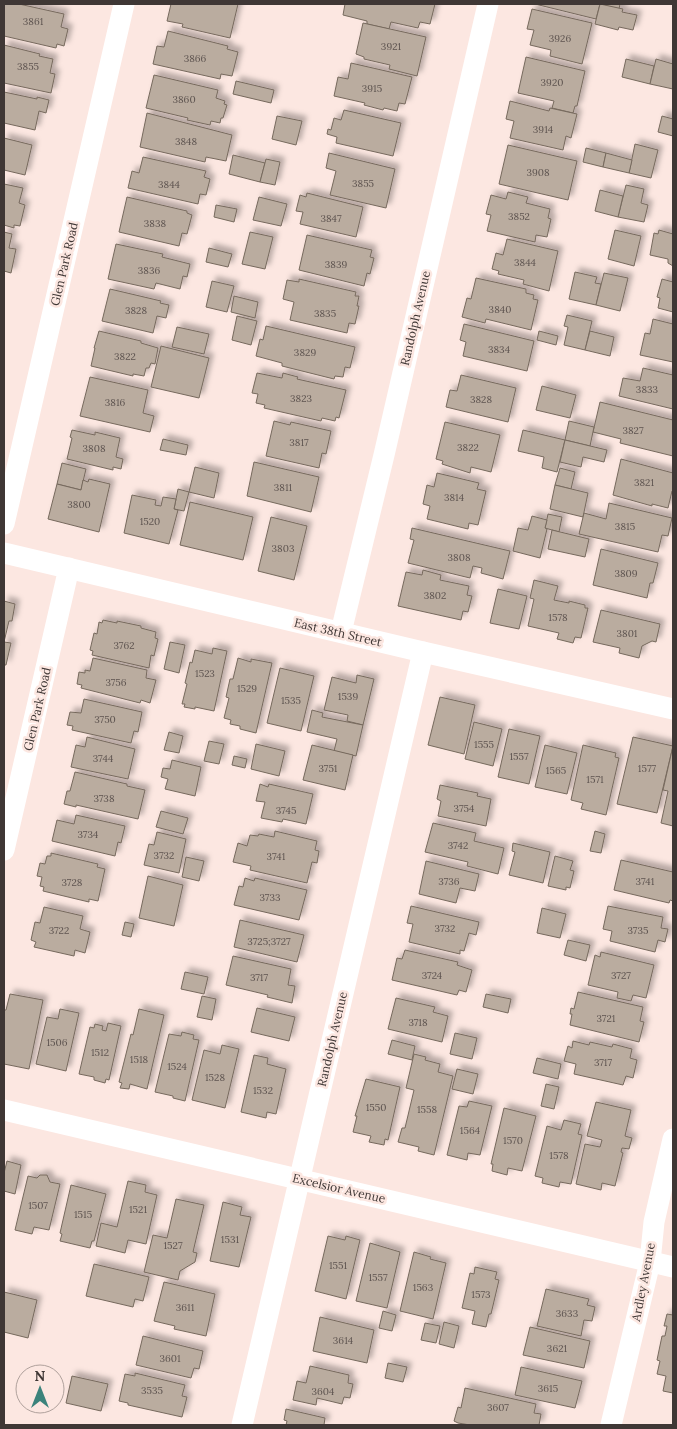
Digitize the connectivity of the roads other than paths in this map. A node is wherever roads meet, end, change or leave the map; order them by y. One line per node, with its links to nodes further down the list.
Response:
1 (124, 4): 3 (street, Glen Park Road)
2 (488, 4): 6 (street, Randolph Avenue)
3 (4, 524)
4 (4, 553): 5 (street, East 38th Street)
5 (69, 568): 6 (street, East 38th Street); 9 (street, Glen Park Road)
6 (341, 632): 7 (street, East 38th Street)
7 (423, 652): 8 (street, East 38th Street); 13 (street, Randolph Avenue)
8 (673, 709)
9 (6, 827): 10 (street, Glen Park Road)
10 (4, 850)
11 (4, 1110): 13 (street, Excelsior Avenue)
12 (673, 1139): 14 (street, Ardley Avenue)
13 (299, 1179): 14 (street, Excelsior Avenue); 16 (street, Randolph Avenue)
14 (650, 1262): 15 (street, Excelsior Avenue); 17 (street, Ardley Avenue)
15 (673, 1267)
16 (242, 1425)
17 (612, 1425)

